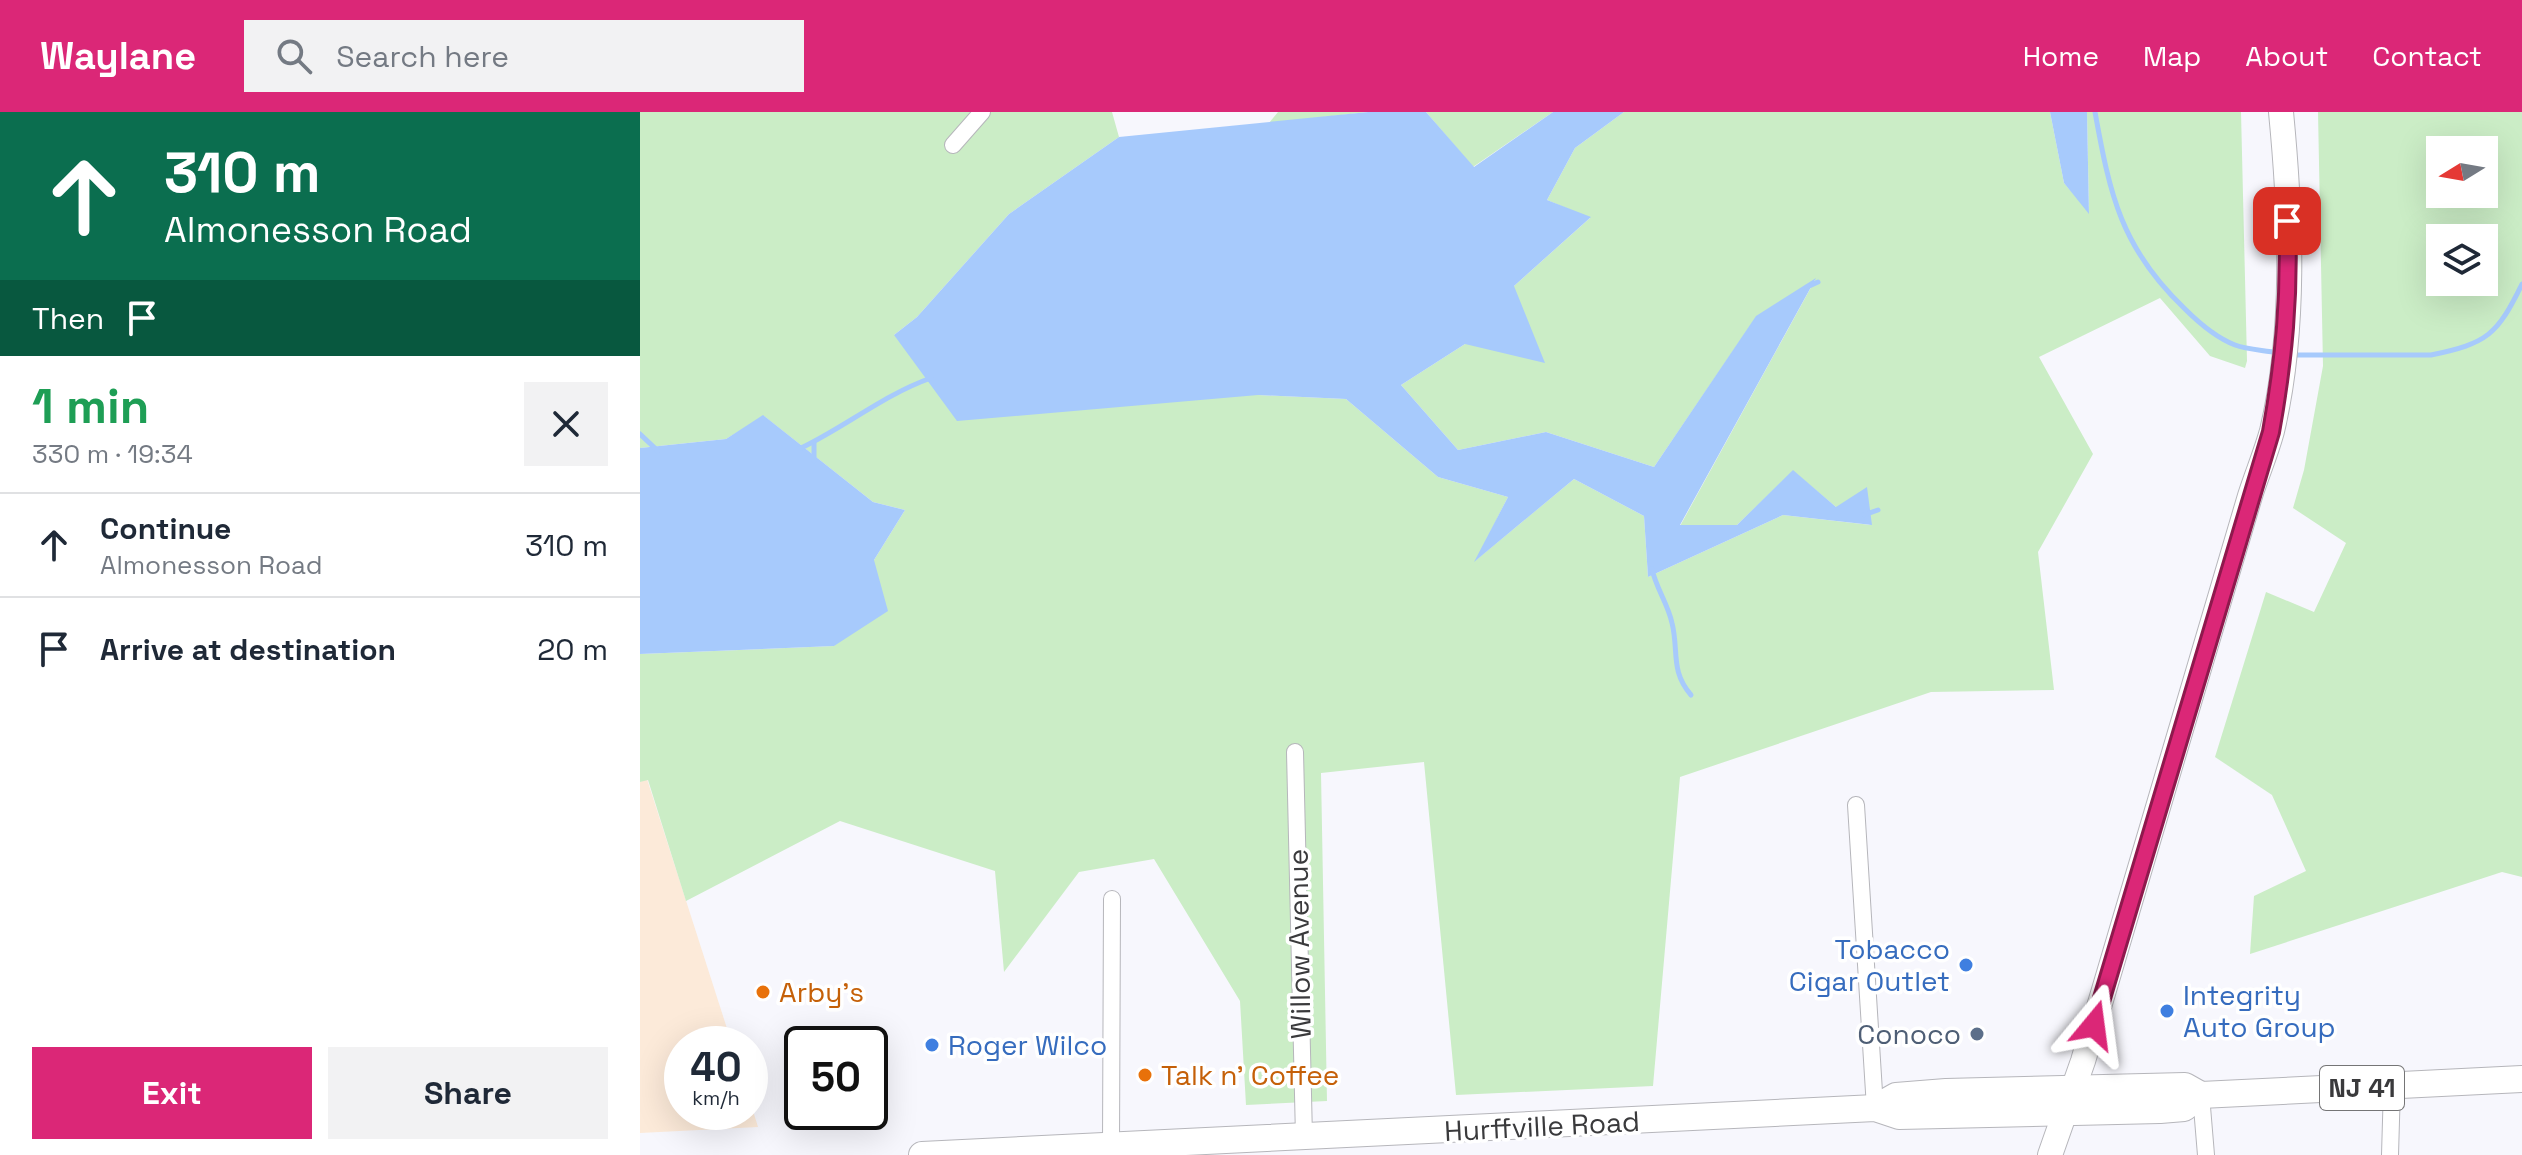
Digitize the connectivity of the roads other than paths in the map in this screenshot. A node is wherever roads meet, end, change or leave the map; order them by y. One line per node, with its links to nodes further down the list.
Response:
1 (982, 112): 3 (street)
2 (2281, 112): 10 (main road)
3 (953, 145)
4 (1295, 752): 12 (street, Willow Avenue)
5 (1856, 805): 11 (street)
6 (1112, 899): 13 (street)
7 (2522, 1079): 8 (main road, Hurffville Road / NJ 41)
8 (2392, 1086): 9 (main road, Hurffville Road / NJ 41); 17 (street)
9 (2201, 1095): 10 (main road, Hurffville Road / NJ 41); 16 (street)
10 (2068, 1100): 11 (main road, Hurffville Road / NJ 41); 15 (main road)
11 (1875, 1108): 12 (main road, Hurffville Road / NJ 41)
12 (1304, 1137): 13 (main road, Hurffville Road / NJ 41)
13 (1111, 1145): 14 (main road, Hurffville Road / NJ 41)
14 (922, 1155)
15 (2050, 1155)
16 (2206, 1155)
17 (2390, 1155)

